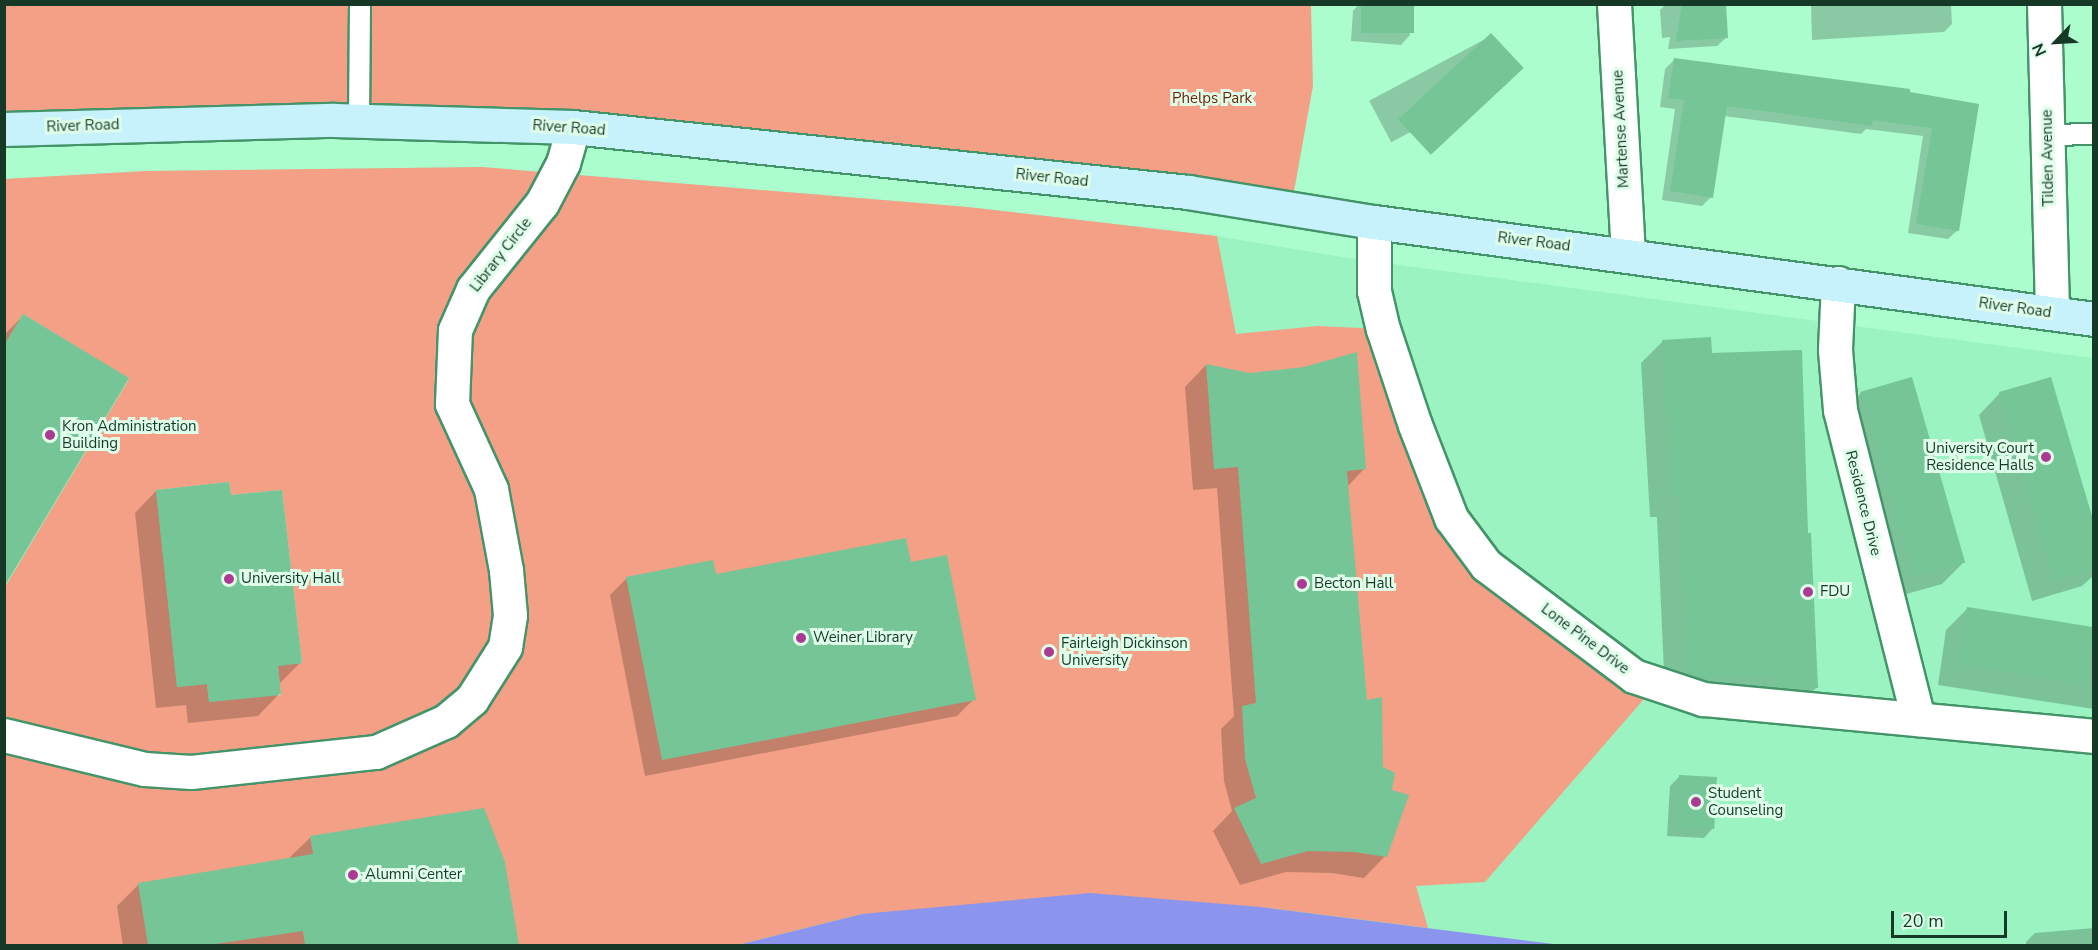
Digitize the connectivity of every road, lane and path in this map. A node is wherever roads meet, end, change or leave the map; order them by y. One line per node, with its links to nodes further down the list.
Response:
1 (360, 4): 4 (lane)
2 (1614, 4): 10 (street, Martense Avenue)
3 (2044, 4): 8 (street, Tilden Avenue)
4 (359, 120): 5 (main road, River Road); 6 (main road, River Road)
5 (573, 127): 9 (main road, River Road); 15 (street, Library Circle)
6 (4, 129)
7 (2094, 134): 8 (lane)
8 (2048, 135): 12 (street, Tilden Avenue)
9 (1374, 222): 10 (main road, River Road); 14 (street, Lone Pine Drive)
10 (1628, 254): 11 (main road, River Road)
11 (1838, 283): 12 (main road, River Road); 14 (street, Residence Drive)
12 (2052, 312): 13 (main road, River Road)
13 (2094, 319)
14 (1918, 719): 16 (street, Lone Pine Drive)
15 (4, 735)
16 (2094, 736)

